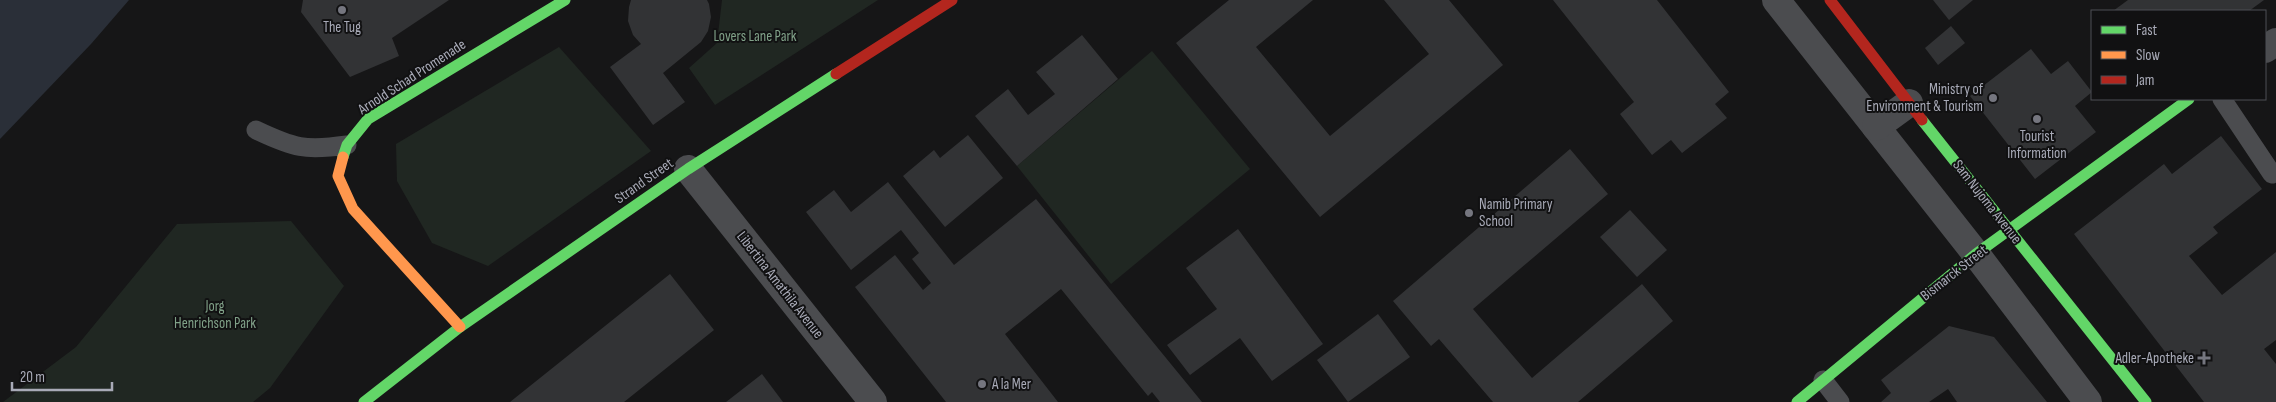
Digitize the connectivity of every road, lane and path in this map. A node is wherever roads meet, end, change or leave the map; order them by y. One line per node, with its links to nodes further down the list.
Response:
1 (565, 0): 10 (street, Arnold Schad Promenade)
2 (952, 0): 11 (street, Strand Street)
3 (1776, 0): 8 (street)
4 (1830, 0): 7 (street, Sam Nujoma Avenue)
5 (2188, 100): 13 (street, Bismarck Street)
6 (2223, 100): 12 (lane)
7 (1909, 103): 8 (street); 13 (street, Sam Nujoma Avenue)
8 (1876, 127): 14 (street)
9 (256, 130): 10 (lane)
10 (347, 145): 15 (street, Arnold Schad Promenade)
11 (688, 169): 15 (street, Strand Street); 18 (street, Libertina Amathila Avenue)
12 (2272, 174)
13 (2009, 230): 14 (street, Bismarck Street); 22 (street, Sam Nujoma Avenue)
14 (1976, 254): 16 (street, Bismarck Street); 21 (street)
15 (460, 327): 17 (street, Strand Street)
16 (1823, 380): 19 (street, Bismarck Street); 20 (lane)
17 (364, 402)
18 (873, 402)
19 (1797, 402)
20 (1840, 402)
21 (2088, 402)
22 (2146, 402)

